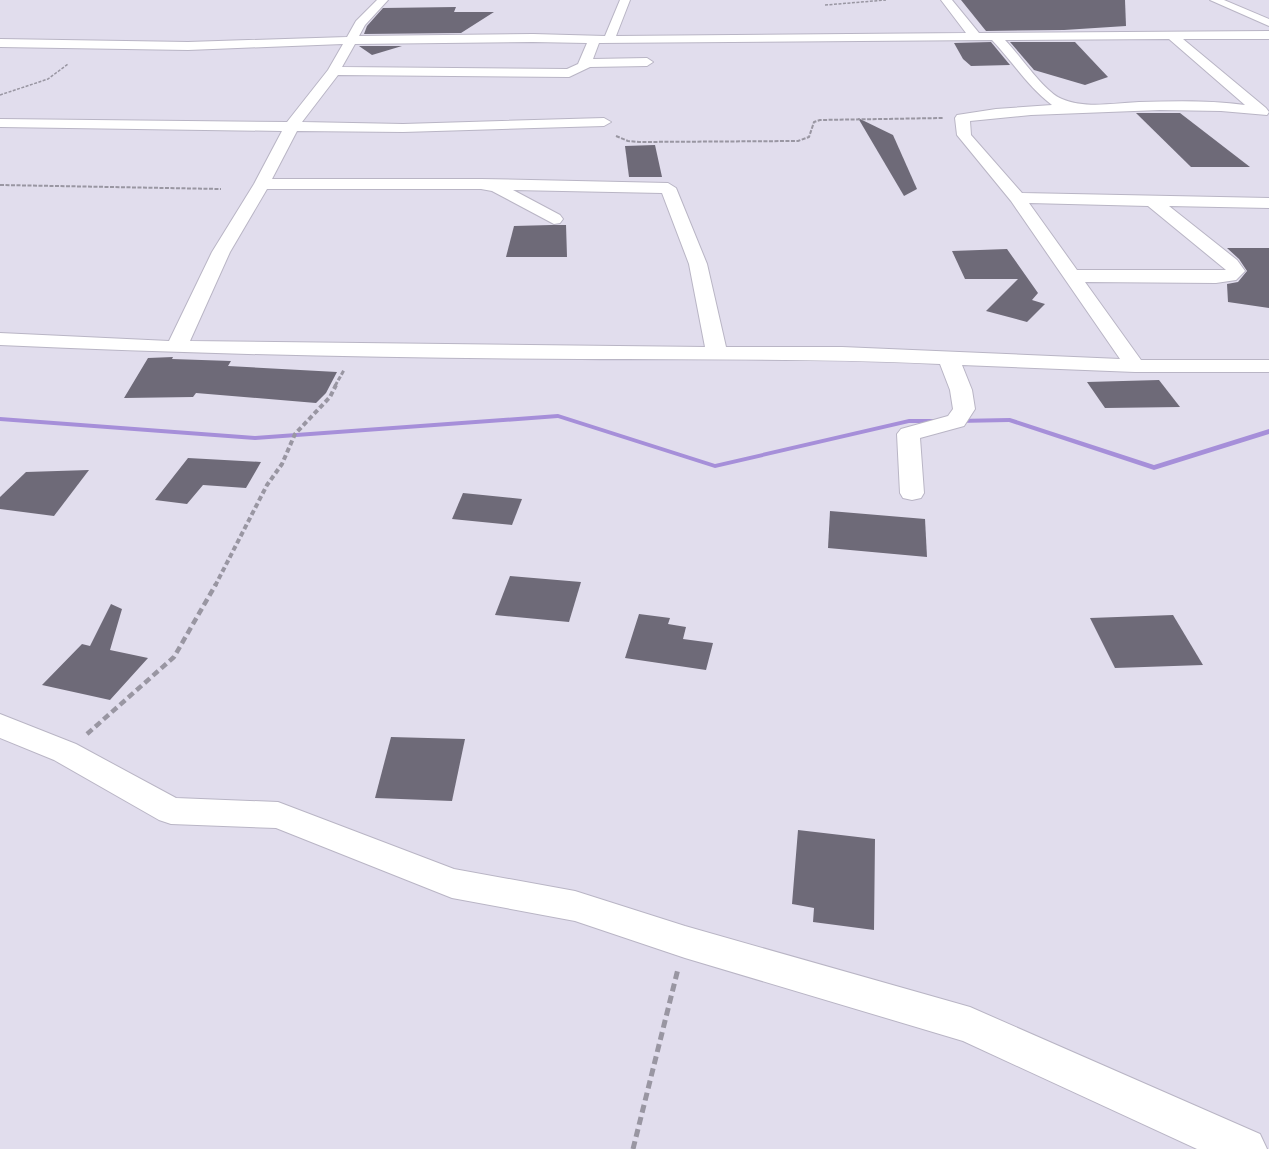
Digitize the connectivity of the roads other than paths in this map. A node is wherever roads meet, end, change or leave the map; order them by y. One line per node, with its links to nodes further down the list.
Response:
1 (383, 0): 10 (street)
2 (625, 0): 12 (street)
3 (946, 0): 8 (street)
4 (1215, 0): 5 (street)
5 (1269, 23)
6 (1171, 35): 7 (street); 9 (street); 18 (street)
7 (1269, 35)
8 (975, 36): 9 (street); 12 (street)
9 (995, 36): 17 (street)
10 (352, 40): 11 (street); 13 (street); 16 (street)
11 (594, 40): 12 (street); 15 (street)
12 (609, 40)
13 (0, 43)
14 (647, 62): 15 (street)
15 (585, 63): 16 (street)
16 (334, 71): 21 (street)
17 (1052, 106): 18 (street); 24 (street)
18 (1265, 114)
19 (604, 122): 21 (street)
20 (0, 123): 21 (street)
21 (292, 126): 22 (street)
22 (262, 184): 23 (street); 30 (street)
23 (481, 184): 27 (street); 31 (street)
24 (1017, 198): 25 (street); 28 (street)
25 (1151, 200): 26 (street); 28 (street)
26 (1269, 202)
27 (554, 219)
28 (1073, 276): 33 (street)
29 (0, 339): 30 (street)
30 (176, 347): 31 (street)
31 (717, 354): 32 (street)
32 (949, 359): 33 (street); 35 (street)
33 (1136, 366): 34 (street)
34 (1269, 366)
35 (912, 493)
36 (0, 726): 37 (street)
37 (1245, 1149)

